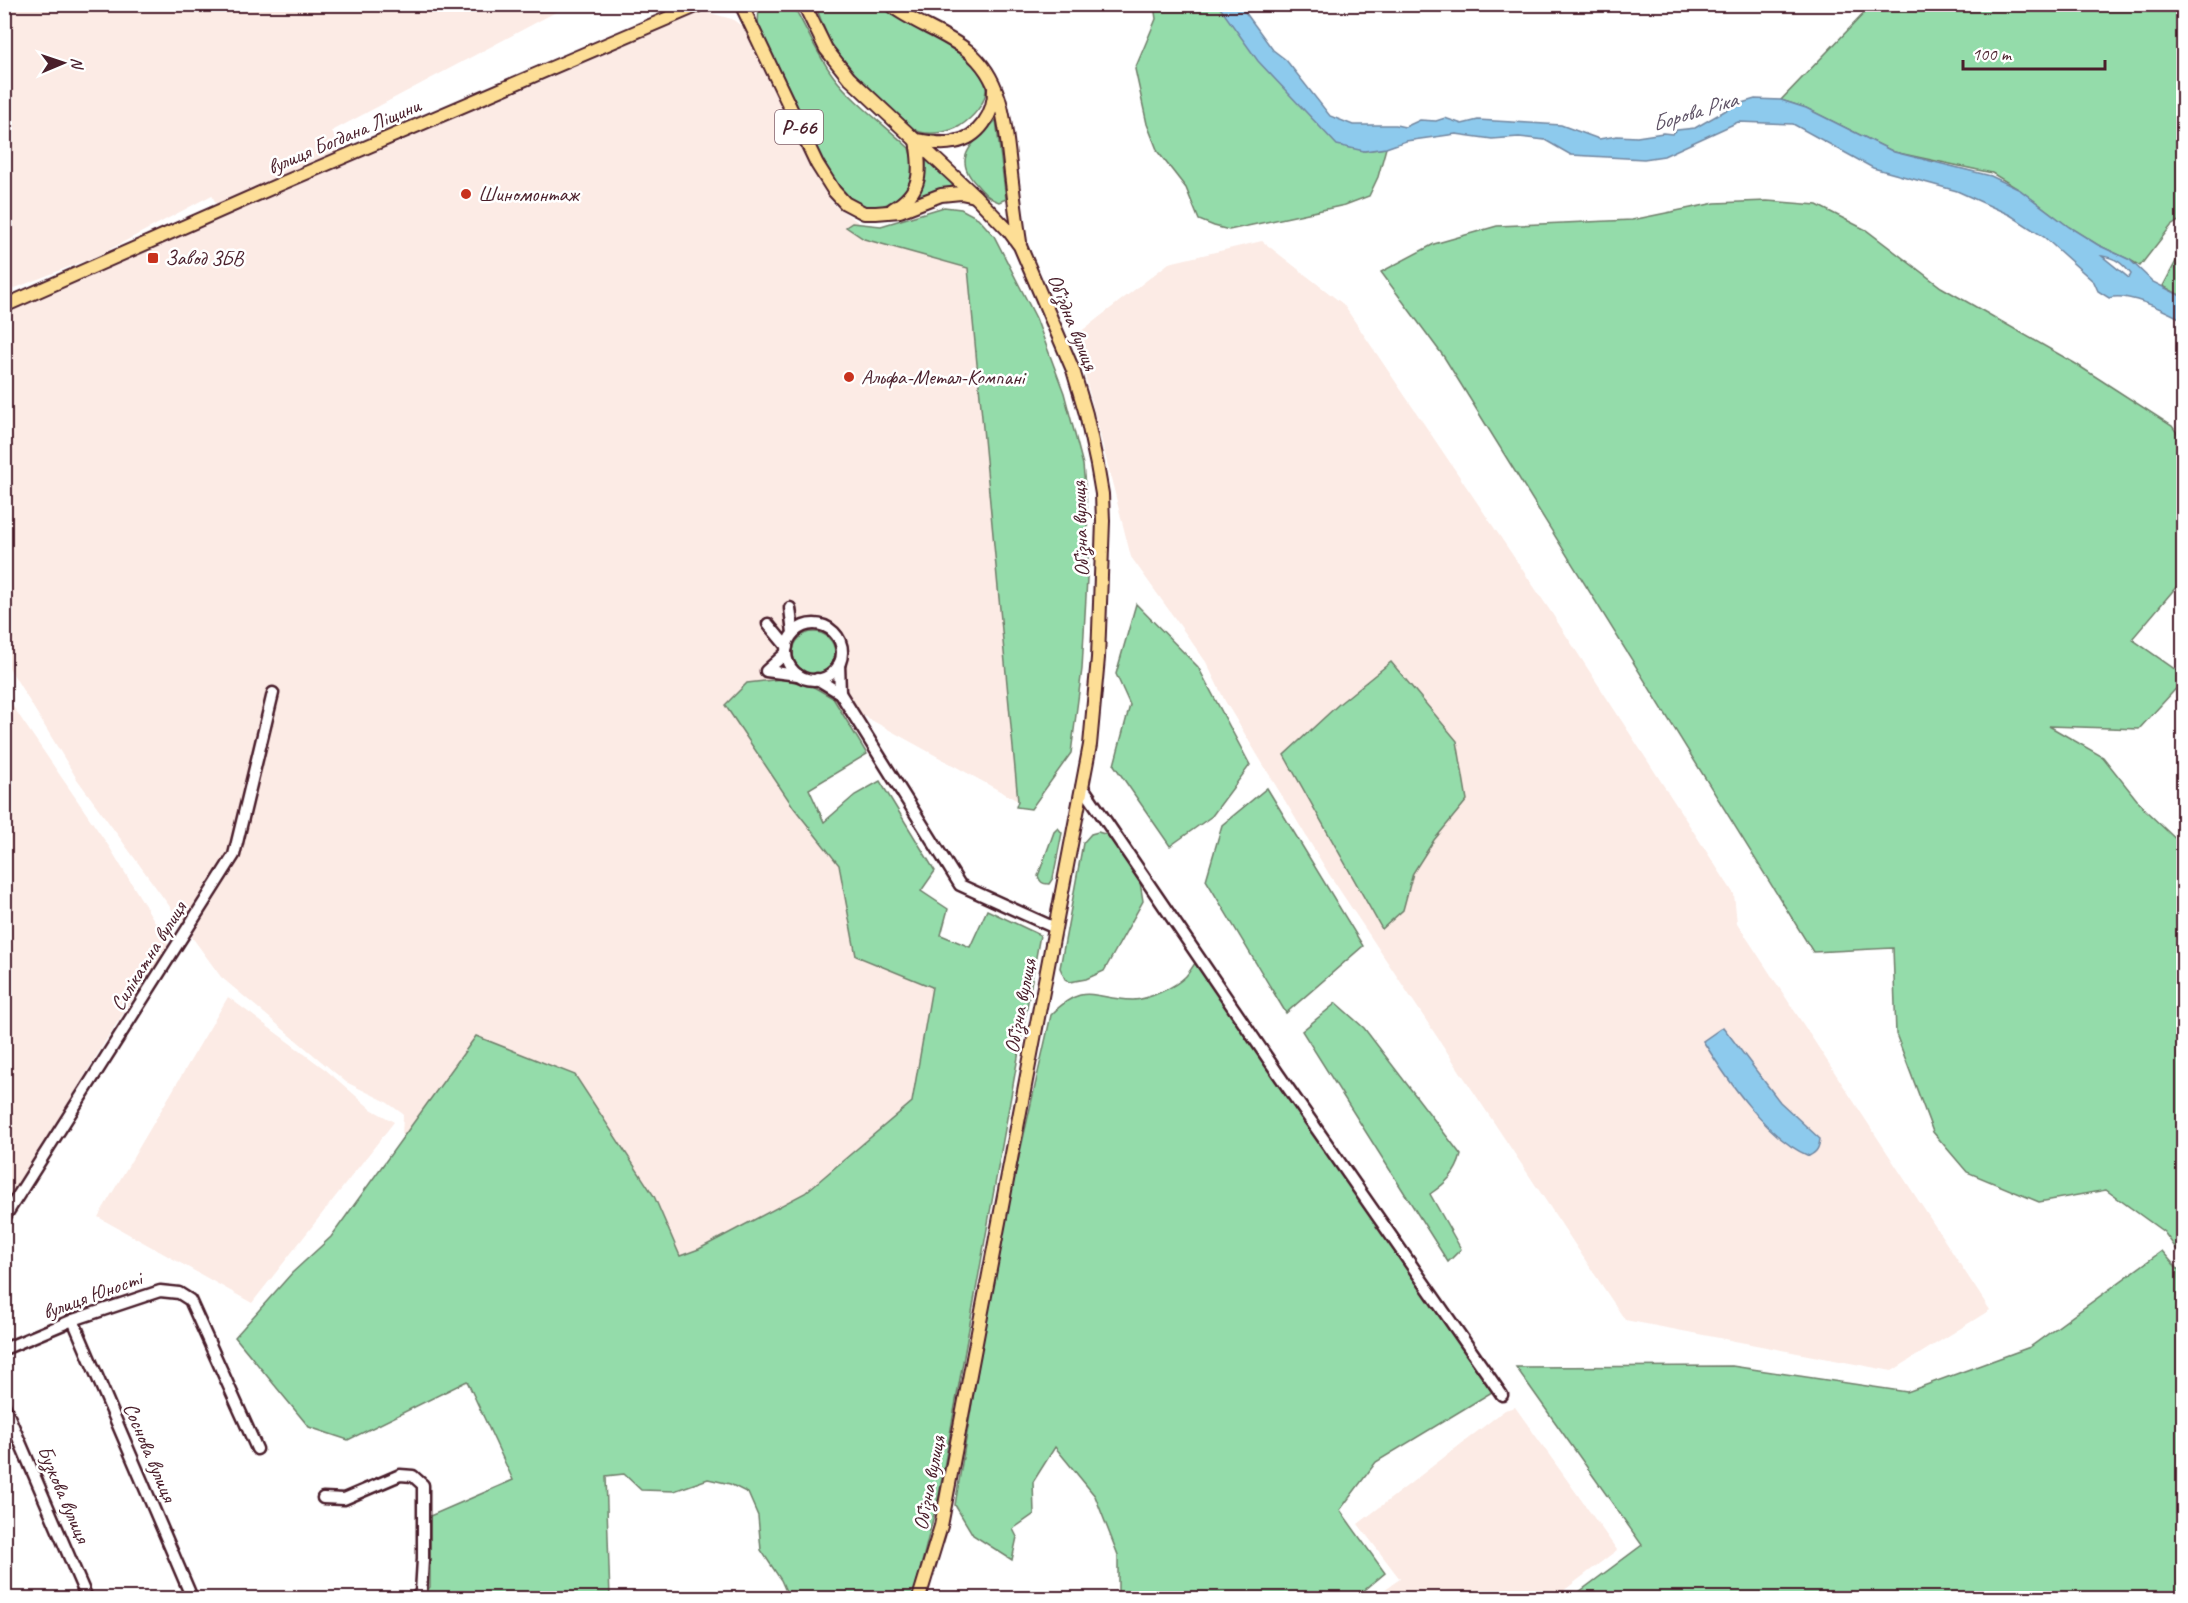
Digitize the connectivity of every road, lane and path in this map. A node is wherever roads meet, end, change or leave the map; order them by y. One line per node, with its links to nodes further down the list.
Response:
1 (700, 4): 10 (main road, вулиця Богдана Ліщини)
2 (741, 4): 8 (main road, Р-66)
3 (889, 4): 5 (main road)
4 (807, 10): 6 (main road)
5 (993, 85): 6 (main road); 9 (main road)
6 (916, 140): 7 (main road); 8 (main road)
7 (975, 196): 8 (main road); 9 (main road)
8 (888, 212)
9 (1020, 246): 11 (main road, Об’їздна вулиця)
10 (4, 306)
11 (1086, 414): 19 (main road, Об’їзна вулиця)
12 (805, 624): 13 (street); 13 (street); 14 (street)
13 (789, 642): 15 (street); 15 (street)
14 (839, 664): 16 (street); 18 (street)
15 (799, 676): 16 (street)
16 (818, 679): 18 (street)
17 (273, 693): 21 (street, Силікатна вулиця)
18 (840, 693): 20 (street)
19 (1082, 786): 20 (main road, Об’їзна вулиця); 24 (street)
20 (1055, 928): 31 (main road, Об’їзна вулиця)
21 (4, 1218)
22 (73, 1320): 23 (street, вулиця Юності); 26 (street, вулиця Юності); 29 (street, Соснова вулиця)
23 (4, 1349)
24 (1502, 1395)
25 (4, 1405): 28 (street, Бузкова вулиця)
26 (256, 1449)
27 (323, 1498): 30 (street)
28 (87, 1599)
29 (192, 1599)
30 (415, 1599)
31 (919, 1599)

